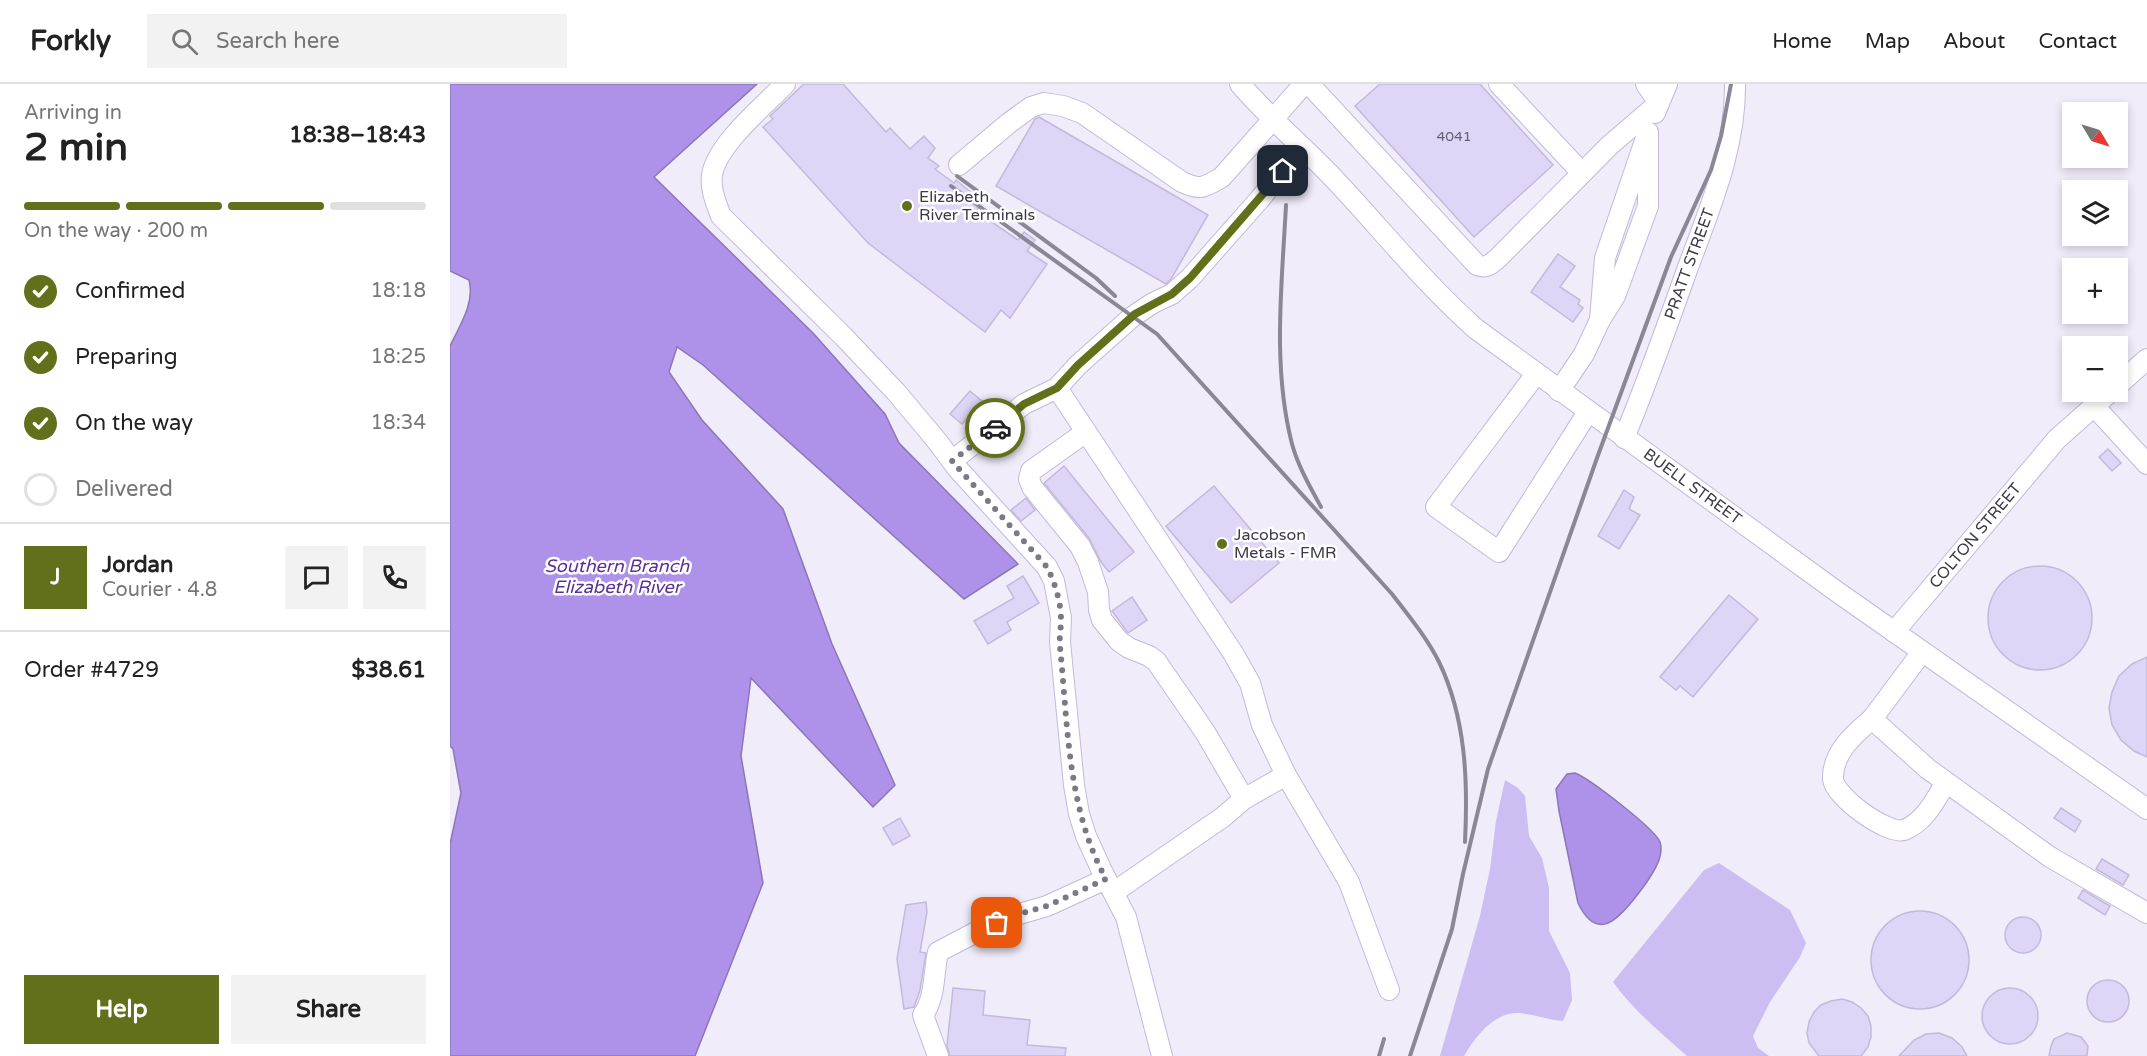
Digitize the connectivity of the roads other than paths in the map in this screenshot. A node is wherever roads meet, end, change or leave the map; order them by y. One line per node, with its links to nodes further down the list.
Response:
1 (785, 84): 23 (street)
2 (1240, 84): 9 (street, BUELL STREET)
3 (1307, 84): 9 (street); 12 (street)
4 (1500, 84): 12 (street)
5 (1646, 84): 8 (street)
6 (1667, 84): 8 (street)
7 (1735, 84): 22 (street, PRATT STREET)
8 (1659, 103): 12 (street); 17 (street)
9 (1273, 121): 10 (street, BUELL STREET); 11 (street)
10 (1302, 147): 14 (street, BUELL STREET); 16 (street)
11 (959, 165)
12 (1582, 173)
13 (2147, 359): 15 (street)
14 (1536, 374): 17 (street, BUELL STREET); 20 (street)
15 (2128, 375)
16 (1057, 388): 21 (street); 23 (street)
17 (1559, 391): 20 (street, BUELL STREET)
18 (2099, 402): 19 (street, COLTON STREET)
19 (2094, 406): 24 (street); 25 (street, COLTON STREET)
20 (1588, 412): 22 (street, BUELL STREET)
21 (1086, 432): 28 (street); 30 (street)
22 (1624, 438): 25 (street, BUELL STREET)
23 (952, 461): 32 (street)
24 (2147, 464)
25 (1894, 632): 26 (street, BUELL STREET)
26 (1922, 652): 27 (street); 31 (street, BUELL STREET)
27 (1872, 719): 29 (street); 29 (street)
28 (1286, 775): 30 (street); 34 (street)
29 (1946, 782): 33 (street)
30 (1244, 799): 32 (street)
31 (2147, 808)
32 (1110, 886): 35 (street); 36 (street)
33 (2147, 913)
34 (1389, 990)
35 (938, 1056)
36 (1162, 1056)

